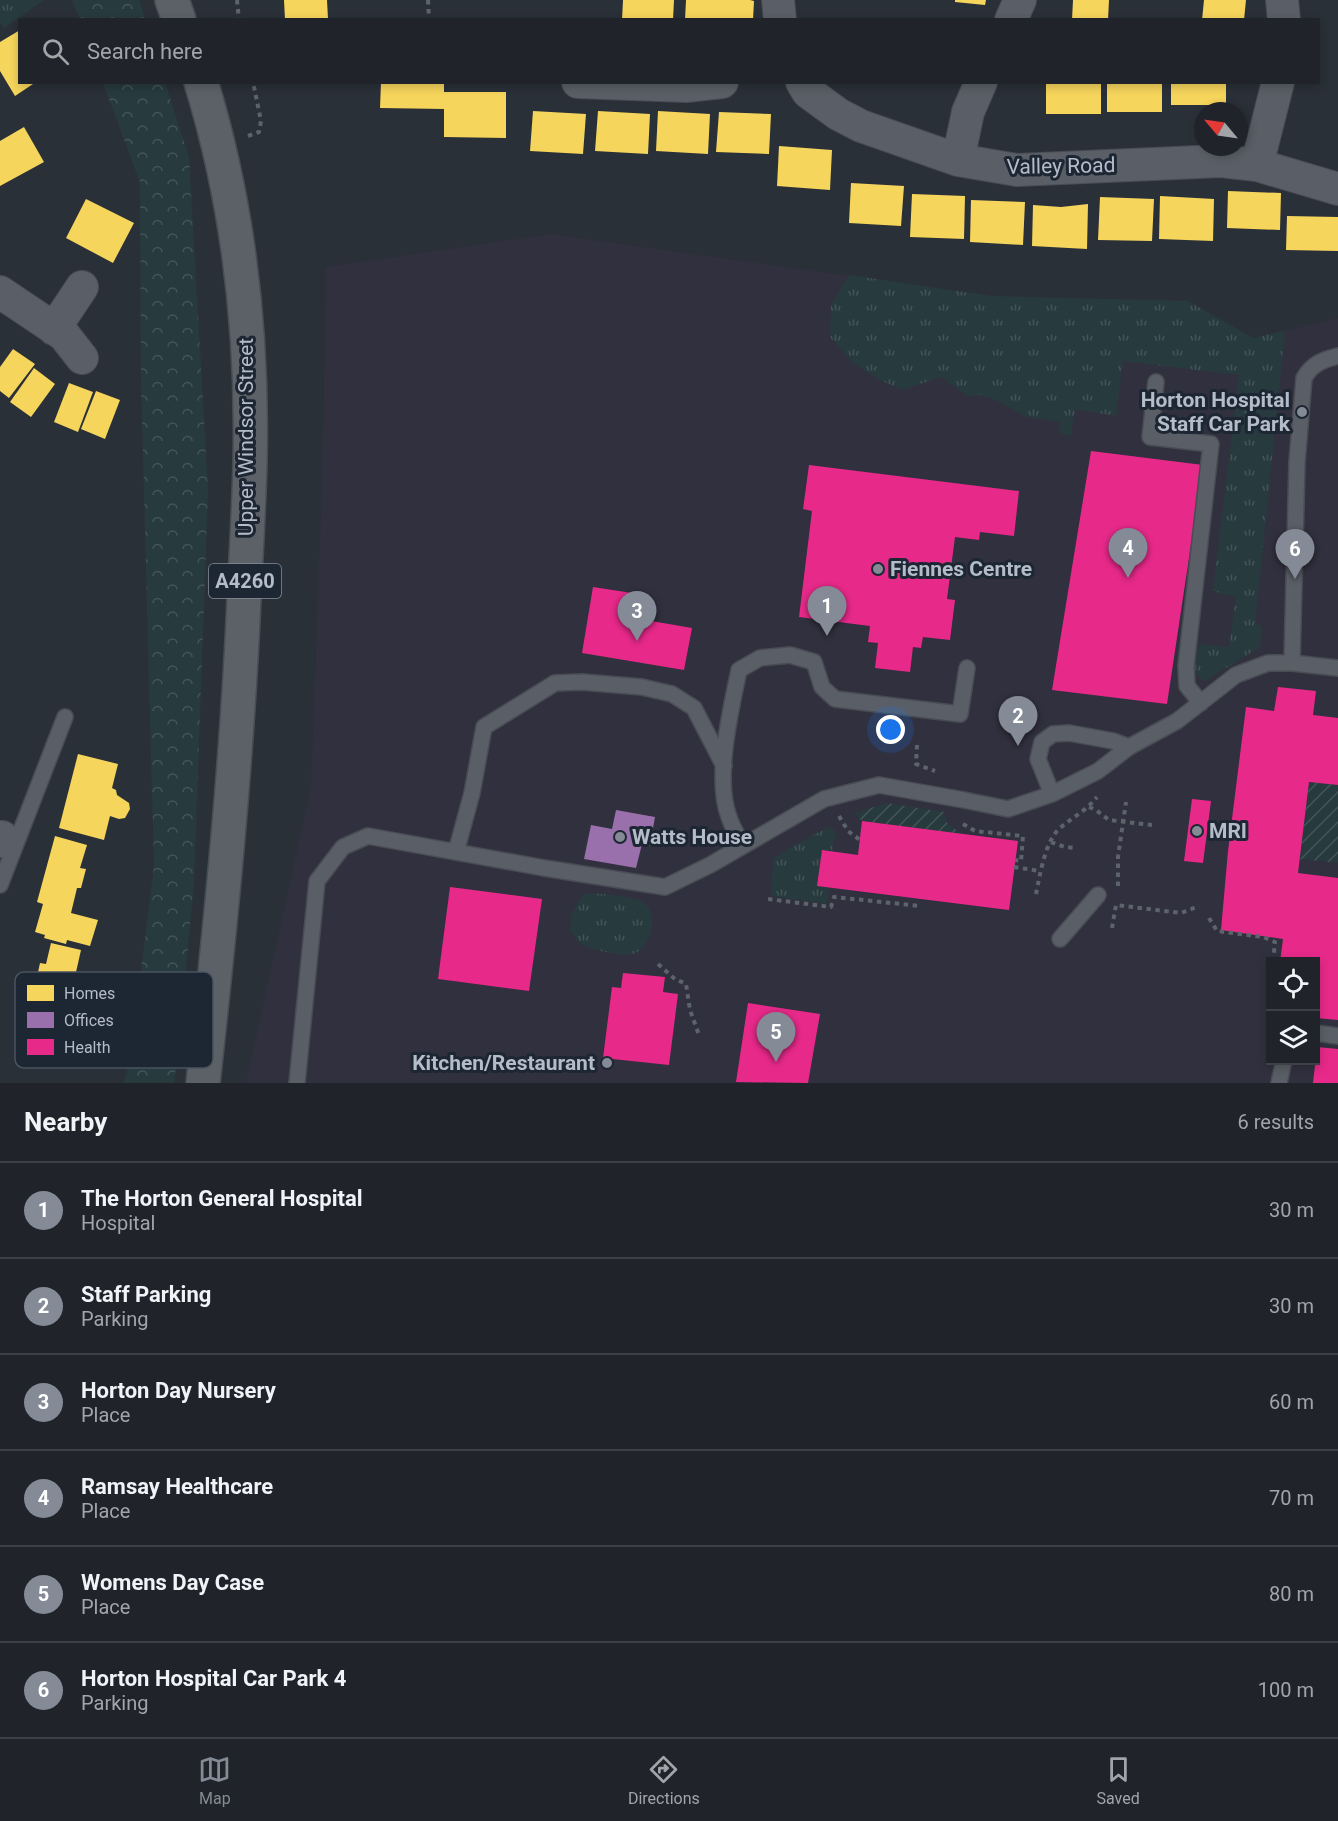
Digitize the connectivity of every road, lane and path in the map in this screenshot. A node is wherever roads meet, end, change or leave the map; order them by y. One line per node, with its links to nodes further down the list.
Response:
1 (172, 0): 7 (main road)
2 (237, 0): 8 (path)
3 (429, 0): 9 (path)
4 (778, 0): 10 (street)
5 (1020, 0): 11 (street)
6 (1282, 0): 12 (street)
7 (178, 18)
8 (239, 18)
9 (429, 18)
10 (780, 18)
11 (1012, 18)
12 (1284, 18)
13 (202, 84): 65 (main road, Upper Windsor Street / A4260)
14 (253, 84): 20 (path)
15 (632, 84): 16 (street)
16 (704, 84)
17 (803, 84): 21 (street, Valley Road)
18 (980, 84): 21 (street)
19 (1277, 84): 22 (street)
20 (248, 136)
21 (958, 160): 22 (street, Valley Road)
22 (1257, 165): 23 (street, Valley Road)
23 (1338, 189)
24 (81, 287): 26 (street)
25 (0, 292): 26 (street)
26 (54, 329): 28 (street)
27 (1338, 356): 30 (lane)
28 (82, 358)
29 (1156, 382): 33 (lane)
30 (1292, 663): 32 (lane); 33 (lane)
31 (967, 668): 36 (lane)
32 (1338, 668)
33 (1201, 703): 35 (lane)
34 (65, 717): 53 (lane)
35 (1129, 747): 37 (lane); 37 (lane)
36 (724, 766): 47 (lane); 49 (lane)
37 (1052, 794): 47 (lane)
38 (1097, 797): 40 (path)
39 (1126, 802): 43 (path)
40 (1089, 807): 43 (path); 46 (path)
41 (838, 813): 45 (path)
42 (961, 822): 50 (path)
43 (1123, 822): 44 (path); 57 (path)
44 (1152, 825)
45 (860, 840)
46 (1051, 842): 48 (path); 52 (path)
47 (743, 846): 49 (lane)
48 (1076, 848)
49 (456, 852): 72 (lane)
50 (1015, 860)
51 (1014, 867): 52 (path)
52 (1041, 871): 54 (path)
53 (0, 885)
54 (1036, 894)
55 (1098, 895): 62 (lane)
56 (768, 899): 58 (path)
57 (1116, 905): 59 (path); 61 (path)
58 (920, 906)
59 (1200, 906)
60 (1209, 918): 63 (path)
61 (1112, 928)
62 (1060, 939)
63 (1274, 957)
64 (658, 964): 67 (path)
65 (213, 994)
66 (1320, 1034): 68 (lane)
67 (699, 1035)
68 (1338, 1036)
69 (1283, 1065): 73 (lane)
70 (205, 1068): 71 (main road, Upper Windsor Street / A4260)
71 (203, 1083)
72 (297, 1083)
73 (1279, 1083)

